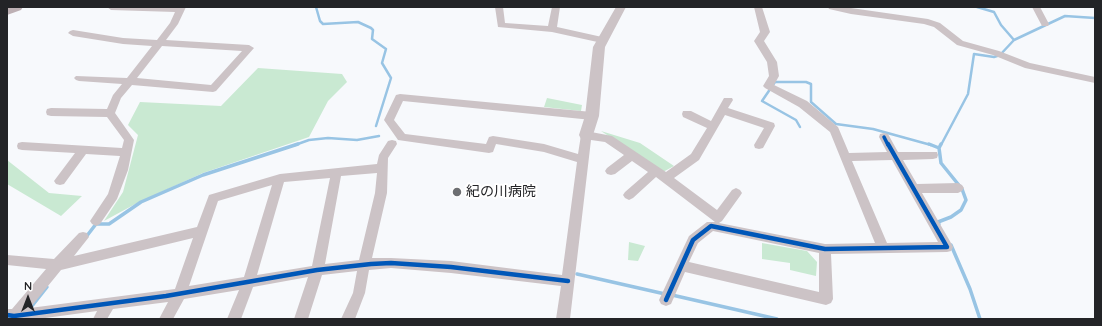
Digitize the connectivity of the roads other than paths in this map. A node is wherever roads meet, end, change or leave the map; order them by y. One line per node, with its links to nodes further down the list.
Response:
1 (16, 7): 11 (main road)
2 (112, 7): 9 (street)
3 (499, 7): 13 (street)
4 (556, 7): 13 (street)
5 (621, 7): 15 (street)
6 (758, 7): 35 (street)
7 (832, 7): 18 (street)
8 (1036, 7): 12 (street)
9 (144, 8): 10 (street)
10 (181, 8): 16 (street)
11 (7, 10)
12 (1045, 24)
13 (552, 29): 15 (street)
14 (72, 33): 16 (street)
15 (602, 40): 23 (street)
16 (159, 43): 19 (street); 19 (street)
17 (79, 78): 19 (street)
18 (1095, 80)
19 (129, 81): 21 (street)
20 (51, 112): 21 (street)
21 (110, 114): 31 (street)
22 (687, 114): 24 (street)
23 (592, 116): 25 (street); 36 (street)
24 (713, 126): 28 (street); 42 (street)
25 (586, 135): 32 (street); 36 (street)
26 (884, 137): 34 (street)
27 (392, 144): 37 (street)
28 (759, 145)
29 (22, 146): 30 (street)
30 (83, 150): 31 (street); 43 (street)
31 (126, 152): 48 (street)
32 (632, 155): 38 (street); 39 (street)
33 (933, 155): 34 (street)
34 (895, 156): 35 (street); 45 (street)
35 (845, 157): 51 (street)
36 (583, 159): 58 (street)
37 (383, 168): 40 (street); 55 (street)
38 (611, 171)
39 (656, 171): 42 (street); 47 (street)
40 (336, 172): 41 (street); 57 (street)
41 (280, 178): 49 (street); 59 (street)
42 (666, 178): 46 (street)
43 (60, 182)
44 (958, 188): 45 (street)
45 (914, 189): 51 (street)
46 (736, 193)
47 (629, 195)
48 (96, 221)
49 (202, 231): 54 (street); 60 (street)
50 (83, 237): 54 (street)
51 (883, 248): 52 (street)
52 (825, 249): 56 (street); 56 (street)
53 (7, 260): 54 (street)
54 (57, 265): 63 (street)
55 (364, 265): 57 (street); 58 (street); 68 (street)
56 (682, 266): 61 (street)
57 (317, 270): 59 (street); 67 (street)
58 (568, 281): 69 (street)
59 (249, 282): 60 (street); 66 (street)
60 (180, 294): 62 (street); 65 (street)
61 (666, 300)
62 (109, 304): 63 (street); 64 (street)
63 (11, 317)
64 (100, 319)
65 (166, 319)
66 (234, 319)
67 (301, 319)
68 (348, 319)
69 (563, 319)

